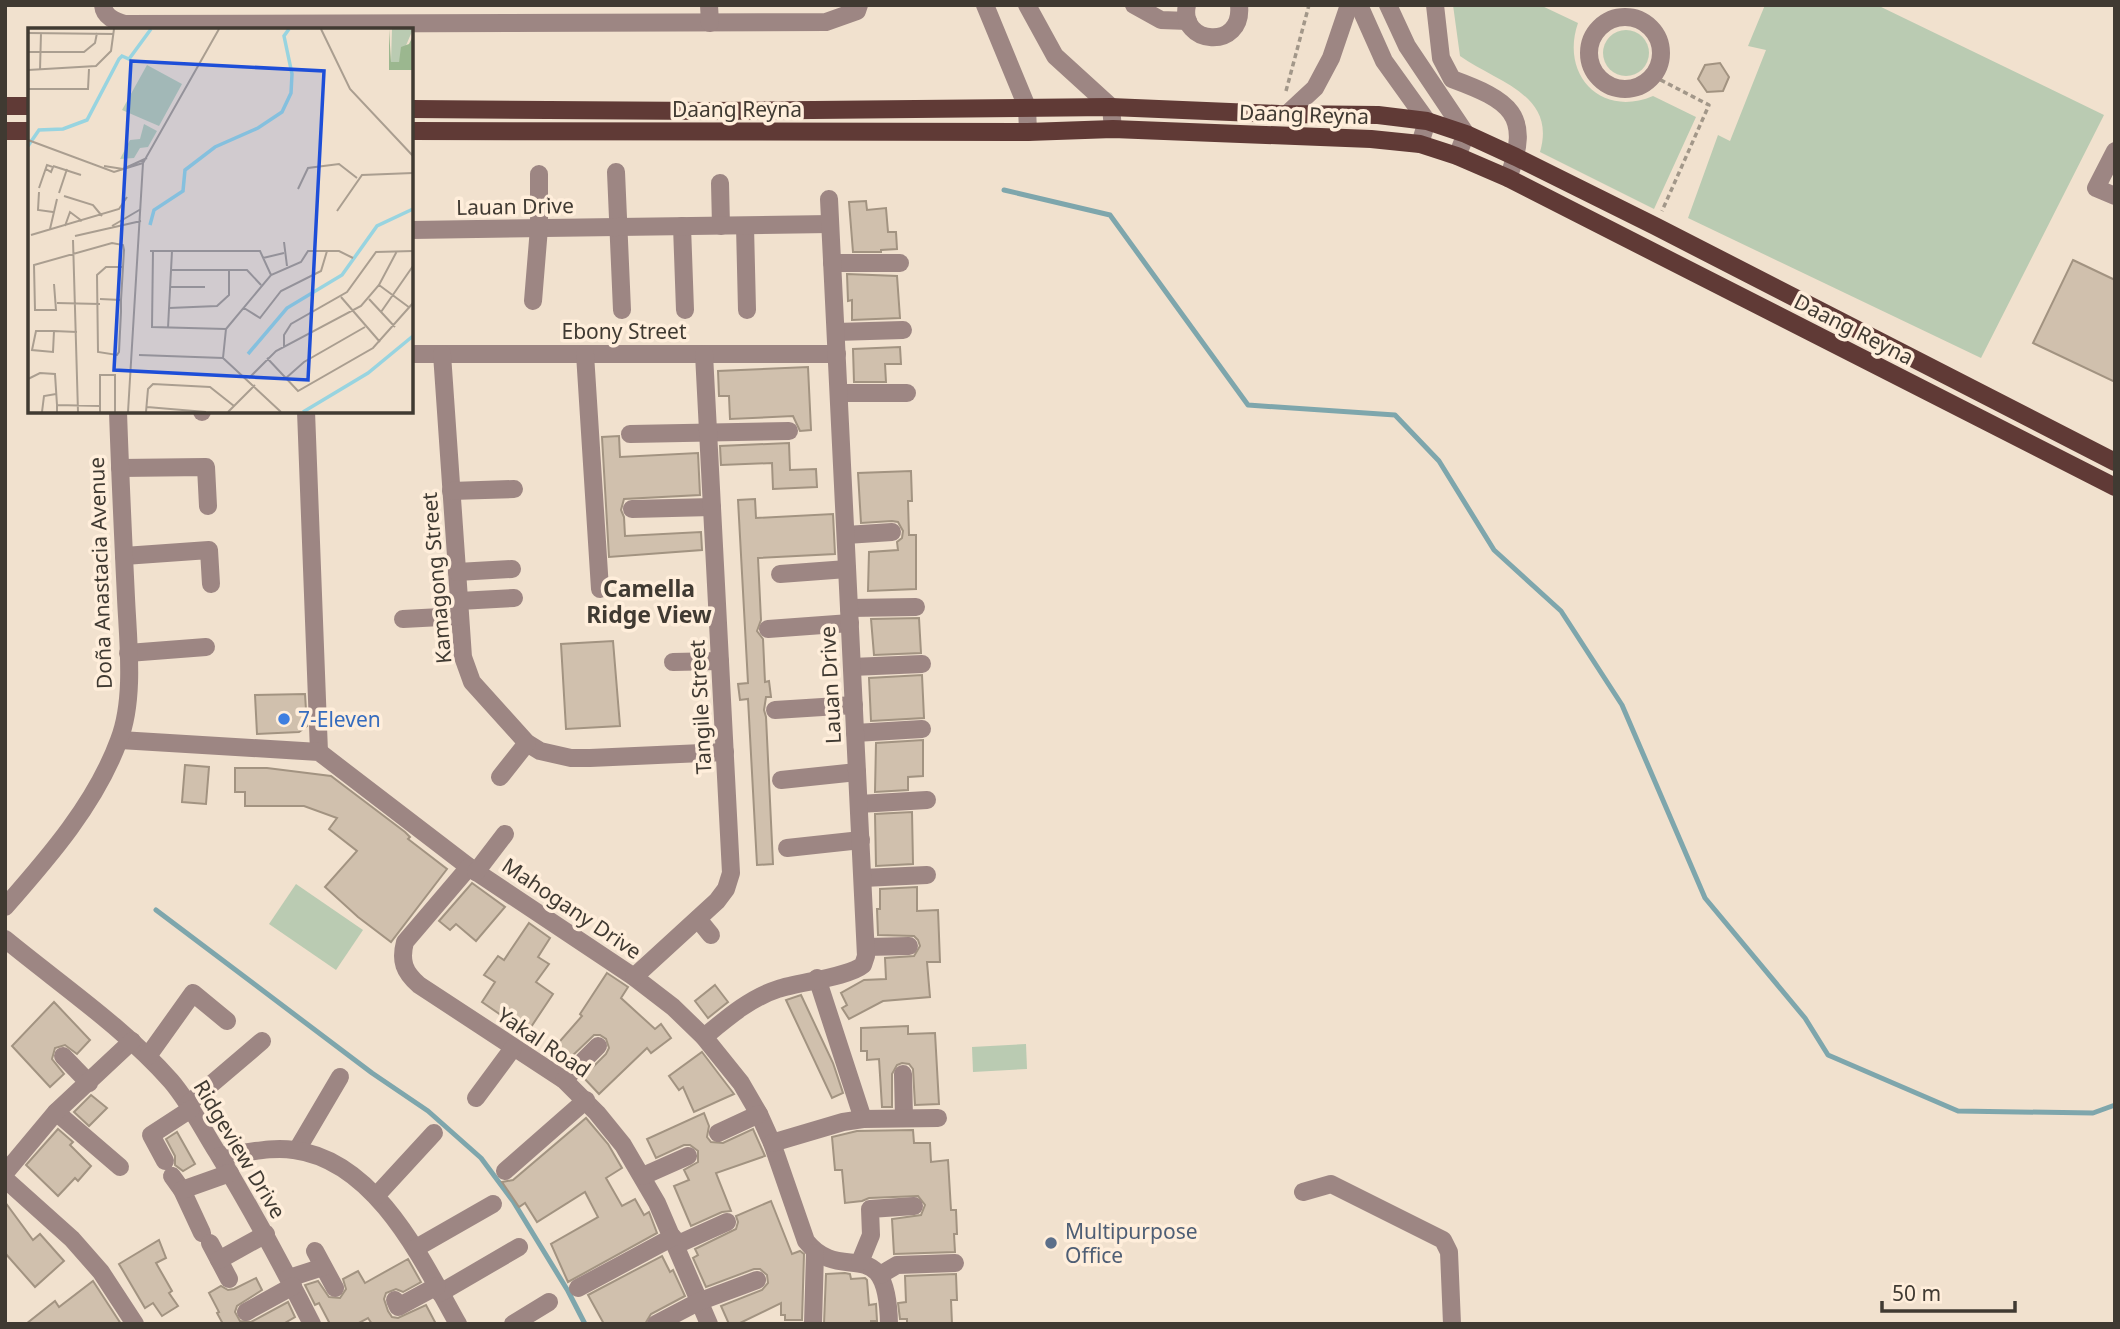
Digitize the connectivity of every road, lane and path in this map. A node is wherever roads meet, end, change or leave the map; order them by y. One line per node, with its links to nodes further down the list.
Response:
1 (103, 5): 14 (street)
2 (859, 5): 15 (street)
3 (985, 5): 19 (street)
4 (1027, 5): 20 (street)
5 (1134, 5): 12 (street)
6 (1238, 5): 12 (street)
7 (1309, 5): 22 (path)
8 (1349, 5): 22 (street)
9 (1360, 5): 23 (street)
10 (1388, 5): 29 (street)
11 (1435, 5): 33 (street)
12 (1188, 13)
13 (1644, 13): 16 (street); 16 (street)
14 (481, 14): 15 (street)
15 (709, 14)
16 (1653, 76): 44 (path)
17 (5, 106): 18 (main road)
18 (28, 106)
19 (1027, 107): 20 (main road, Daang Reyna); 21 (main road, Daang Reyna); 28 (street)
20 (1111, 107): 22 (main road, Daang Reyna); 24 (street)
21 (413, 109)
22 (1283, 114): 23 (main road, Daang Reyna)
23 (1427, 121): 29 (main road, Daang Reyna); 30 (street)
24 (1113, 129): 28 (main road, Daang Reyna); 30 (main road, Daang Reyna)
25 (5, 131): 26 (main road)
26 (28, 131)
27 (413, 131): 28 (main road, Daang Reyna)
28 (1028, 132)
29 (1466, 134): 32 (street); 33 (main road, Daang Reyna)
30 (1420, 145): 32 (main road, Daang Reyna)
31 (2115, 151): 38 (street)
32 (1457, 156): 36 (main road, Daang Reyna)
33 (1516, 157): 36 (street); 44 (main road, Daang Reyna)
34 (616, 172): 45 (street)
35 (539, 174): 46 (street)
36 (1508, 178): 69 (main road, Daang Reyna)
37 (720, 183): 42 (street)
38 (2115, 196)
39 (829, 200): 40 (street, Lauan Drive)
40 (830, 224): 43 (street, Lauan Drive); 49 (street, Lauan Drive)
41 (682, 226): 42 (street, Lauan Drive); 45 (street, Lauan Drive); 52 (street)
42 (721, 226): 43 (street, Lauan Drive)
43 (745, 226): 53 (street)
44 (1655, 226): 65 (main road, Daang Reyna)
45 (620, 227): 46 (street, Lauan Drive); 51 (street)
46 (539, 228): 47 (street, Lauan Drive); 50 (street)
47 (413, 230)
48 (900, 263): 49 (street)
49 (832, 264): 55 (street, Lauan Drive)
50 (533, 301)
51 (622, 310)
52 (685, 310)
53 (747, 310)
54 (902, 330): 55 (street)
55 (836, 332): 60 (street, Lauan Drive)
56 (413, 354): 57 (street, Ebony Street)
57 (442, 354): 58 (street, Ebony Street); 74 (street, Kamagong Street)
58 (585, 354): 59 (street, Ebony Street); 86 (street)
59 (704, 354): 60 (street, Ebony Street); 67 (street, Tangile Street)
60 (837, 354): 61 (street, Lauan Drive)
61 (839, 393): 62 (street); 79 (street, Lauan Drive)
62 (907, 393)
63 (118, 413): 71 (street, Doña Anastacia Avenue)
64 (306, 413): 105 (street)
65 (2033, 420): 69 (main road); 70 (main road, Daang Reyna)
66 (789, 431): 67 (street)
67 (708, 432): 68 (street); 76 (street, Tangile Street)
68 (630, 434)
69 (2023, 441): 72 (main road, Daang Reyna)
70 (2115, 462)
71 (120, 468): 75 (street); 80 (street, Doña Anastacia Avenue)
72 (2115, 487)
73 (514, 489): 74 (street)
74 (452, 491): 83 (street, Kamagong Street)
75 (208, 506)
76 (712, 507): 77 (street); 95 (street, Tangile Street)
77 (632, 509)
78 (892, 531): 79 (street)
79 (846, 535): 82 (street, Lauan Drive)
80 (124, 556): 85 (street); 94 (street, Doña Anastacia Avenue)
81 (512, 569): 83 (street)
82 (847, 569): 84 (street); 90 (street, Lauan Drive)
83 (457, 572): 89 (street, Kamagong Street)
84 (780, 574)
85 (211, 583)
86 (600, 589)
87 (514, 598): 89 (street)
88 (916, 607): 90 (street)
89 (459, 608): 91 (street); 104 (street, Kamagong Street)
90 (850, 616): 92 (street); 98 (street, Lauan Drive)
91 (403, 620)
92 (768, 629)
93 (206, 648): 94 (street)
94 (128, 653): 103 (street, Doña Anastacia Avenue)
95 (720, 661): 96 (street); 106 (street, Tangile Street)
96 (673, 662)
97 (922, 664): 98 (street)
98 (852, 667): 99 (street, Lauan Drive)
99 (854, 705): 100 (street); 102 (street, Lauan Drive)
100 (775, 710)
101 (922, 729): 102 (street)
102 (855, 733): 107 (street, Lauan Drive)
103 (120, 740): 105 (street); 118 (street, Doña Anastacia Avenue)
104 (527, 743): 106 (street, Kamagong Street); 108 (street)
105 (319, 752): 115 (street, Mahogany Drive)
106 (725, 752): 119 (street, Tangile Street)
107 (858, 772): 109 (street); 111 (street, Lauan Drive)
108 (500, 777)
109 (780, 779)
110 (928, 800): 111 (street)
111 (859, 804): 113 (street, Lauan Drive)
112 (505, 834): 115 (street, Yakal Road)
113 (861, 839): 114 (street); 117 (street, Lauan Drive)
114 (787, 848)
115 (472, 870): 124 (street, Mahogany Drive); 131 (street, Yakal Road)
116 (927, 875): 117 (street)
117 (863, 878): 123 (street, Lauan Drive)
118 (5, 906)
119 (698, 919): 120 (street); 124 (street, Tangile Street)
120 (711, 935)
121 (5, 939): 128 (street, Ridgeview Drive)
122 (909, 946): 123 (street)
123 (866, 947): 125 (street)
124 (635, 977): 127 (street, Mahogany Drive)
125 (817, 978): 127 (street); 145 (street)
126 (227, 1021): 133 (street)
127 (704, 1037): 142 (street, Mahogany Drive)
128 (132, 1041): 133 (street, Ridgeview Drive); 137 (street)
129 (262, 1041): 140 (street)
130 (598, 1046): 136 (street)
131 (513, 1048): 136 (street, Yakal Road); 138 (street)
132 (64, 1056): 137 (street)
133 (148, 1056): 140 (street, Ridgeview Drive)
134 (903, 1074): 143 (street)
135 (340, 1077): 149 (street)
136 (564, 1080): 139 (street, Yakal Road)
137 (89, 1083): 141 (street)
138 (476, 1098)
139 (586, 1100): 153 (street); 157 (street, Yakal Road)
140 (190, 1106): 150 (street, Ridgeview Drive); 156 (street)
141 (57, 1112): 152 (street); 154 (street)
142 (760, 1114): 147 (street); 148 (street, Mahogany Drive)
143 (904, 1118): 144 (street); 145 (street)
144 (938, 1118)
145 (863, 1119): 148 (street)
146 (434, 1133): 160 (street)
147 (718, 1133)
148 (772, 1143): 168 (street, Mahogany Drive)
149 (297, 1150): 150 (street); 160 (street)
150 (220, 1156): 155 (street, Ridgeview Drive)
151 (688, 1156): 157 (street)
152 (120, 1167)
153 (505, 1171)
154 (5, 1173)
155 (230, 1173): 156 (street); 164 (street, Ridgeview Drive)
156 (173, 1176): 169 (street)
157 (643, 1176): 165 (street, Yakal Road)
158 (5, 1179): 183 (street)
159 (1303, 1192): 191 (street)
160 (376, 1196): 167 (street)
161 (493, 1204): 167 (street)
162 (914, 1206): 170 (street)
163 (727, 1222): 165 (street)
164 (265, 1234): 169 (street); 175 (street, Ridgeview Drive)
165 (675, 1241): 176 (street); 181 (street, Yakal Road)
166 (519, 1247): 178 (street)
167 (416, 1248): 178 (street)
168 (815, 1253): 170 (street); 189 (street)
169 (219, 1260): 173 (street)
170 (860, 1262): 172 (street)
171 (955, 1263): 172 (street)
172 (880, 1275): 190 (street)
173 (229, 1279)
174 (757, 1280): 181 (street)
175 (291, 1282): 177 (street); 182 (street); 184 (street, Ridgeview Drive)
176 (578, 1288)
177 (335, 1289)
178 (438, 1290): 179 (street); 185 (street)
179 (395, 1300)
180 (549, 1302): 186 (street)
181 (698, 1302): 187 (street); 188 (street, Yakal Road)
182 (245, 1310)
183 (135, 1324)
184 (312, 1324)
185 (458, 1324)
186 (513, 1324)
187 (656, 1324)
188 (709, 1324)
189 (813, 1324)
190 (889, 1324)
191 (1452, 1324)

